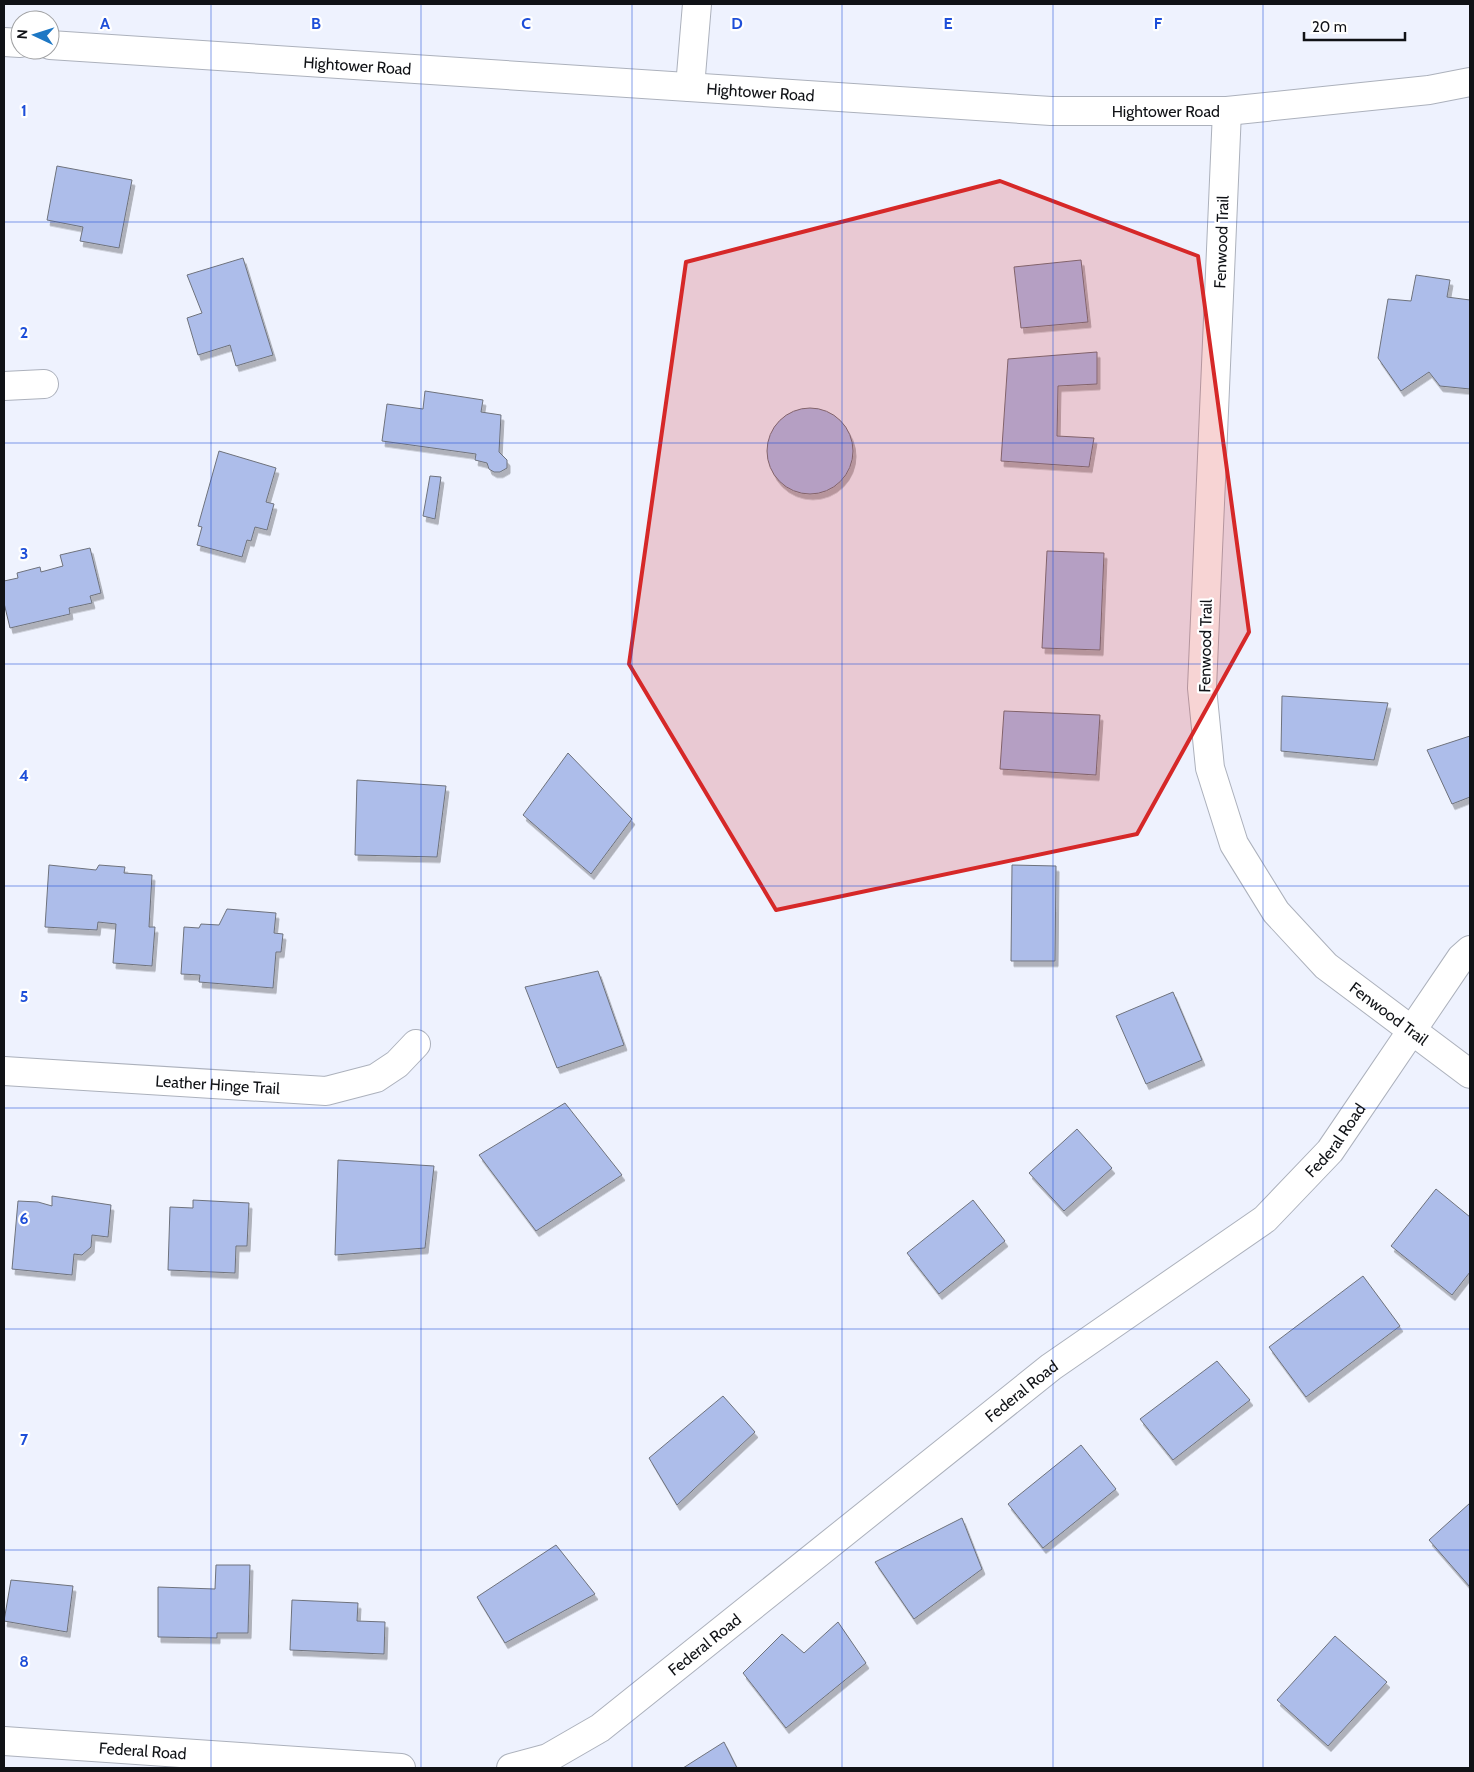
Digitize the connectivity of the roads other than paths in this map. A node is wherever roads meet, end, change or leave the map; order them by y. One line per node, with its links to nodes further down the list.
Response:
1 (697, 4): 4 (street)
2 (60, 46): 4 (street, Hightower Road)
3 (1470, 82): 5 (street, Hightower Road)
4 (690, 88): 5 (street, Hightower Road)
5 (1227, 111): 9 (street, Fenwood Trail)
6 (44, 384): 7 (street)
7 (4, 386)
8 (1470, 950): 9 (street, Federal Road)
9 (1412, 1031): 12 (street, Fenwood Trail); 15 (street, Federal Road)
10 (416, 1044): 11 (street, Leather Hinge Trail)
11 (4, 1071)
12 (1470, 1074)
13 (4, 1741): 14 (street, Federal Road)
14 (401, 1768)
15 (511, 1768)

